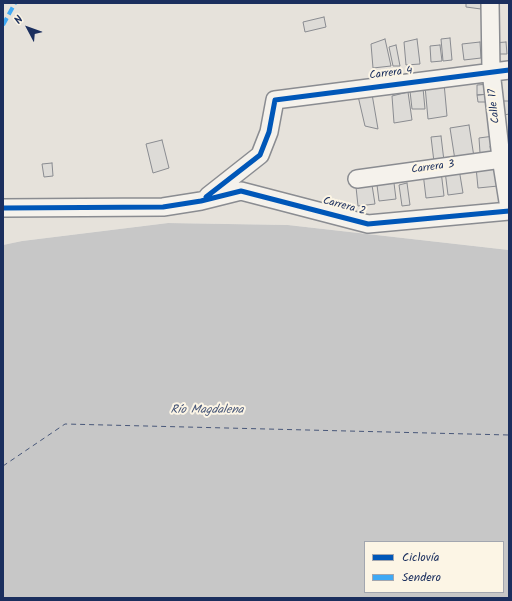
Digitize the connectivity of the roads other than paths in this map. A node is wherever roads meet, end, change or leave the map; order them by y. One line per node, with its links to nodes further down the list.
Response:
1 (490, 3): 3 (street, Calle 17)
2 (509, 70): 3 (street, Carrera 4)
3 (491, 71): 4 (street, Calle 17); 6 (street, Carrera 4)
4 (505, 158): 5 (street, Carrera 3); 8 (street, Calle 17)
5 (358, 180)
6 (201, 201): 7 (street, Carrera 2); 8 (street, Carrera 2)
7 (3, 208)
8 (509, 209)

